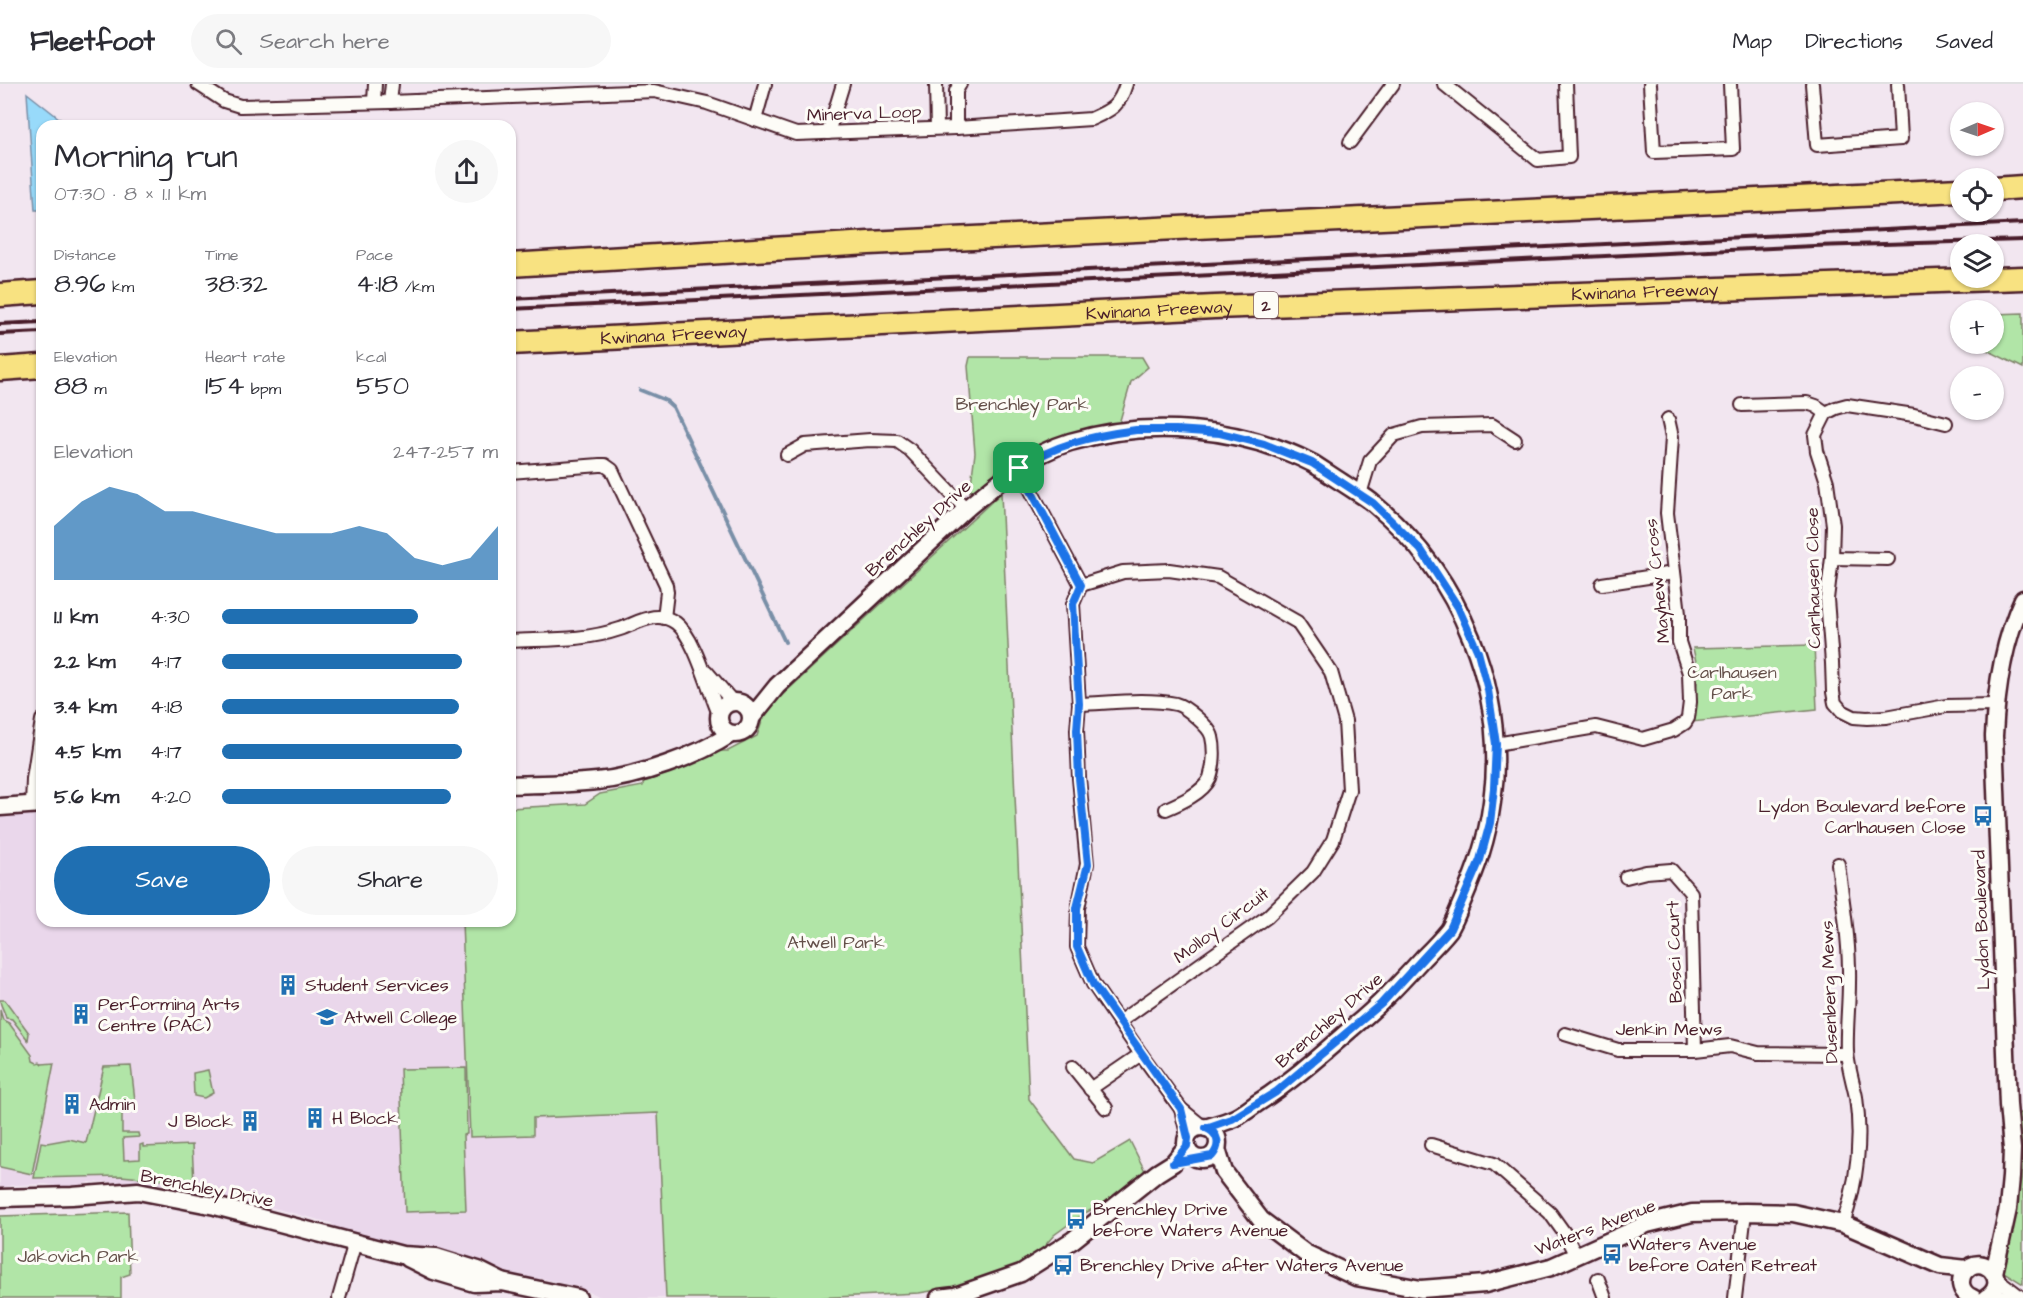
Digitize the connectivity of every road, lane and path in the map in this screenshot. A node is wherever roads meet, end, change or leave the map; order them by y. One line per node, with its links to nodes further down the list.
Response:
1 (198, 84): 17 (street, Minerva Loop)
2 (375, 84): 17 (street)
3 (392, 84): 18 (street)
4 (765, 84): 19 (street)
5 (843, 84): 22 (street)
6 (936, 84): 20 (street)
7 (960, 84): 21 (street)
8 (1126, 84): 21 (street, Minerva Loop)
9 (1393, 84): 23 (street)
10 (1444, 84): 11 (street)
11 (1566, 84)
12 (1650, 84): 13 (street)
13 (1731, 84)
14 (1812, 84): 15 (street)
15 (1898, 84)
16 (558, 89): 18 (street, Minerva Loop); 19 (street, Minerva Loop)
17 (374, 102): 18 (street, Minerva Loop)
18 (390, 102)
19 (755, 120): 22 (street, Minerva Loop)
20 (937, 128): 21 (street, Minerva Loop); 22 (street, Minerva Loop)
21 (956, 129)
22 (828, 133)
23 (1350, 142)
24 (2023, 187): 25 (highway)
25 (2004, 188)
26 (1950, 190): 27 (highway)
27 (516, 266)
28 (2023, 279): 31 (highway, Kwinana Freeway / 2)
29 (36, 292): 30 (highway)
30 (0, 295)
31 (516, 343)
32 (36, 366): 33 (highway)
33 (0, 369)
34 (1742, 405): 35 (street)
35 (1827, 413): 37 (street); 44 (street, Carlhausen Close)
36 (1668, 419): 46 (street, Mayhew Cross)
37 (1946, 423)
38 (1515, 440): 42 (street)
39 (787, 455): 43 (street)
40 (1019, 468): 42 (street, Brenchley Drive); 43 (street, Brenchley Drive); 48 (street)
41 (516, 472): 50 (street)
42 (1360, 494): 59 (street, Brenchley Drive)
43 (966, 509): 53 (street, Brenchley Drive)
44 (1832, 558): 45 (street); 56 (street, Carlhausen Close)
45 (1888, 559)
46 (1674, 573): 47 (street); 59 (street, Mayhew Cross)
47 (1602, 584)
48 (1081, 585): 55 (street); 68 (street, Molloy Circuit)
49 (2023, 599): 56 (street, Lydon Boulevard)
50 (664, 618): 51 (street); 52 (street)
51 (516, 641)
52 (701, 666): 54 (street); 58 (street)
53 (777, 686): 54 (street, Brenchley Drive); 57 (street, Brenchley Drive)
54 (736, 702): 57 (street); 58 (street)
55 (1079, 704): 65 (street); 68 (street)
56 (1995, 705): 82 (street, Lydon Boulevard)
57 (752, 717): 58 (street)
58 (723, 723): 61 (street)
59 (1496, 744): 77 (street, Brenchley Drive)
60 (36, 759): 62 (street)
61 (516, 786)
62 (36, 798)
63 (36, 805): 64 (street)
64 (0, 807)
65 (1166, 809)
66 (1838, 864): 72 (street, Dusenberg Mews)
67 (1626, 877): 70 (street, Bosci Court)
68 (1119, 1022): 71 (street)
69 (1565, 1034): 70 (street, Jenkin Mews)
70 (1695, 1050): 72 (street, Jenkin Mews)
71 (1141, 1054): 74 (street); 76 (street)
72 (1847, 1054): 81 (street, Dusenberg Mews)
73 (1073, 1067): 74 (street)
74 (1090, 1089): 75 (street)
75 (1106, 1108)
76 (1181, 1109): 77 (street); 77 (street)
77 (1202, 1143): 84 (street, Waters Avenue); 91 (street, Brenchley Drive)
78 (1431, 1145): 84 (street)
79 (0, 1197): 83 (street, Brenchley Drive)
80 (1745, 1212): 81 (street, Waters Avenue); 84 (street, Waters Avenue); 93 (street)
81 (1843, 1224): 87 (street, Waters Avenue)
82 (2000, 1241): 85 (street, Lydon Boulevard); 87 (street)
83 (355, 1242): 89 (street); 90 (street, Brenchley Drive)
84 (1576, 1256)
85 (1995, 1275): 87 (street); 88 (street, Lydon Boulevard); 95 (street)
86 (1598, 1279): 92 (street)
87 (1966, 1284)
88 (1988, 1297): 94 (street)
89 (339, 1298)
90 (578, 1298)
91 (939, 1298)
92 (1605, 1298)
93 (1735, 1298)
94 (2008, 1298)
95 (2022, 1298)

